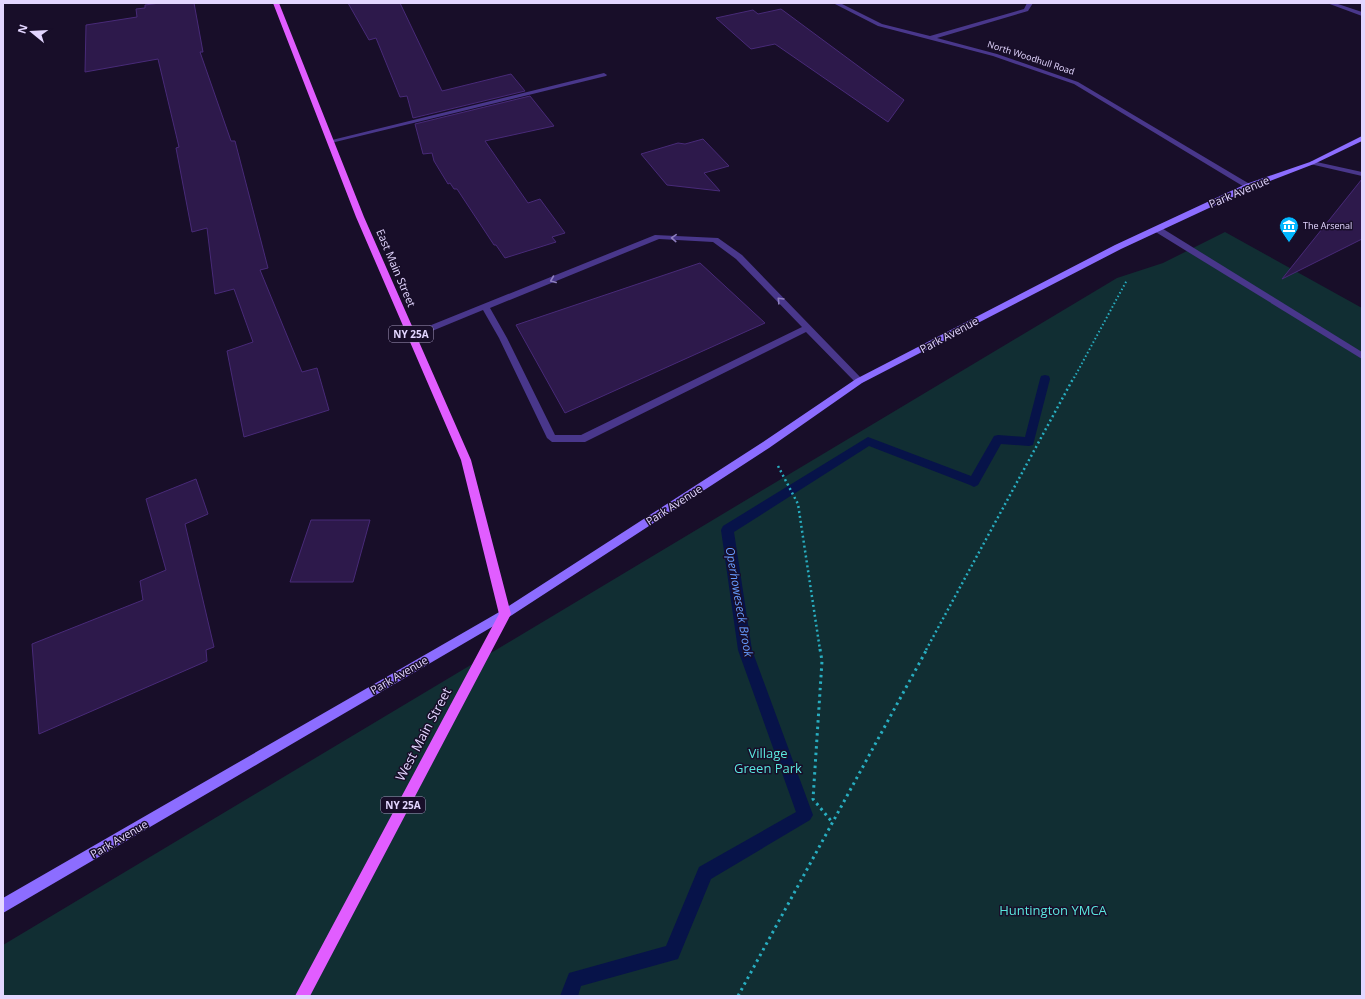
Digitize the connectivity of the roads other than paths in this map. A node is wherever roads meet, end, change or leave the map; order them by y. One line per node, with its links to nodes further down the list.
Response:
1 (276, 3): 9 (main road, East Main Street / NY 25A)
2 (836, 3): 6 (street, North Woodhull Road)
3 (1030, 3): 6 (street)
4 (1330, 3): 5 (street)
5 (1362, 14)
6 (929, 38): 12 (street, North Woodhull Road)
7 (604, 76): 9 (street)
8 (1362, 138): 10 (main road, Park Avenue)
9 (331, 141): 16 (main road, East Main Street / NY 25A)
10 (1312, 163): 11 (street); 12 (main road, Park Avenue)
11 (1362, 174)
12 (1249, 186): 13 (main road, Park Avenue)
13 (1157, 229): 17 (street); 18 (main road, Park Avenue)
14 (486, 308): 15 (street, one-way to 14); 15 (street); 16 (street)
15 (808, 328): 18 (street)
16 (412, 336): 19 (main road, East Main Street / NY 25A)
17 (1362, 356)
18 (859, 381): 19 (main road, Park Avenue)
19 (505, 614): 20 (main road, Park Avenue); 21 (main road, West Main Street / NY 25A)
20 (3, 906)
21 (302, 996)

